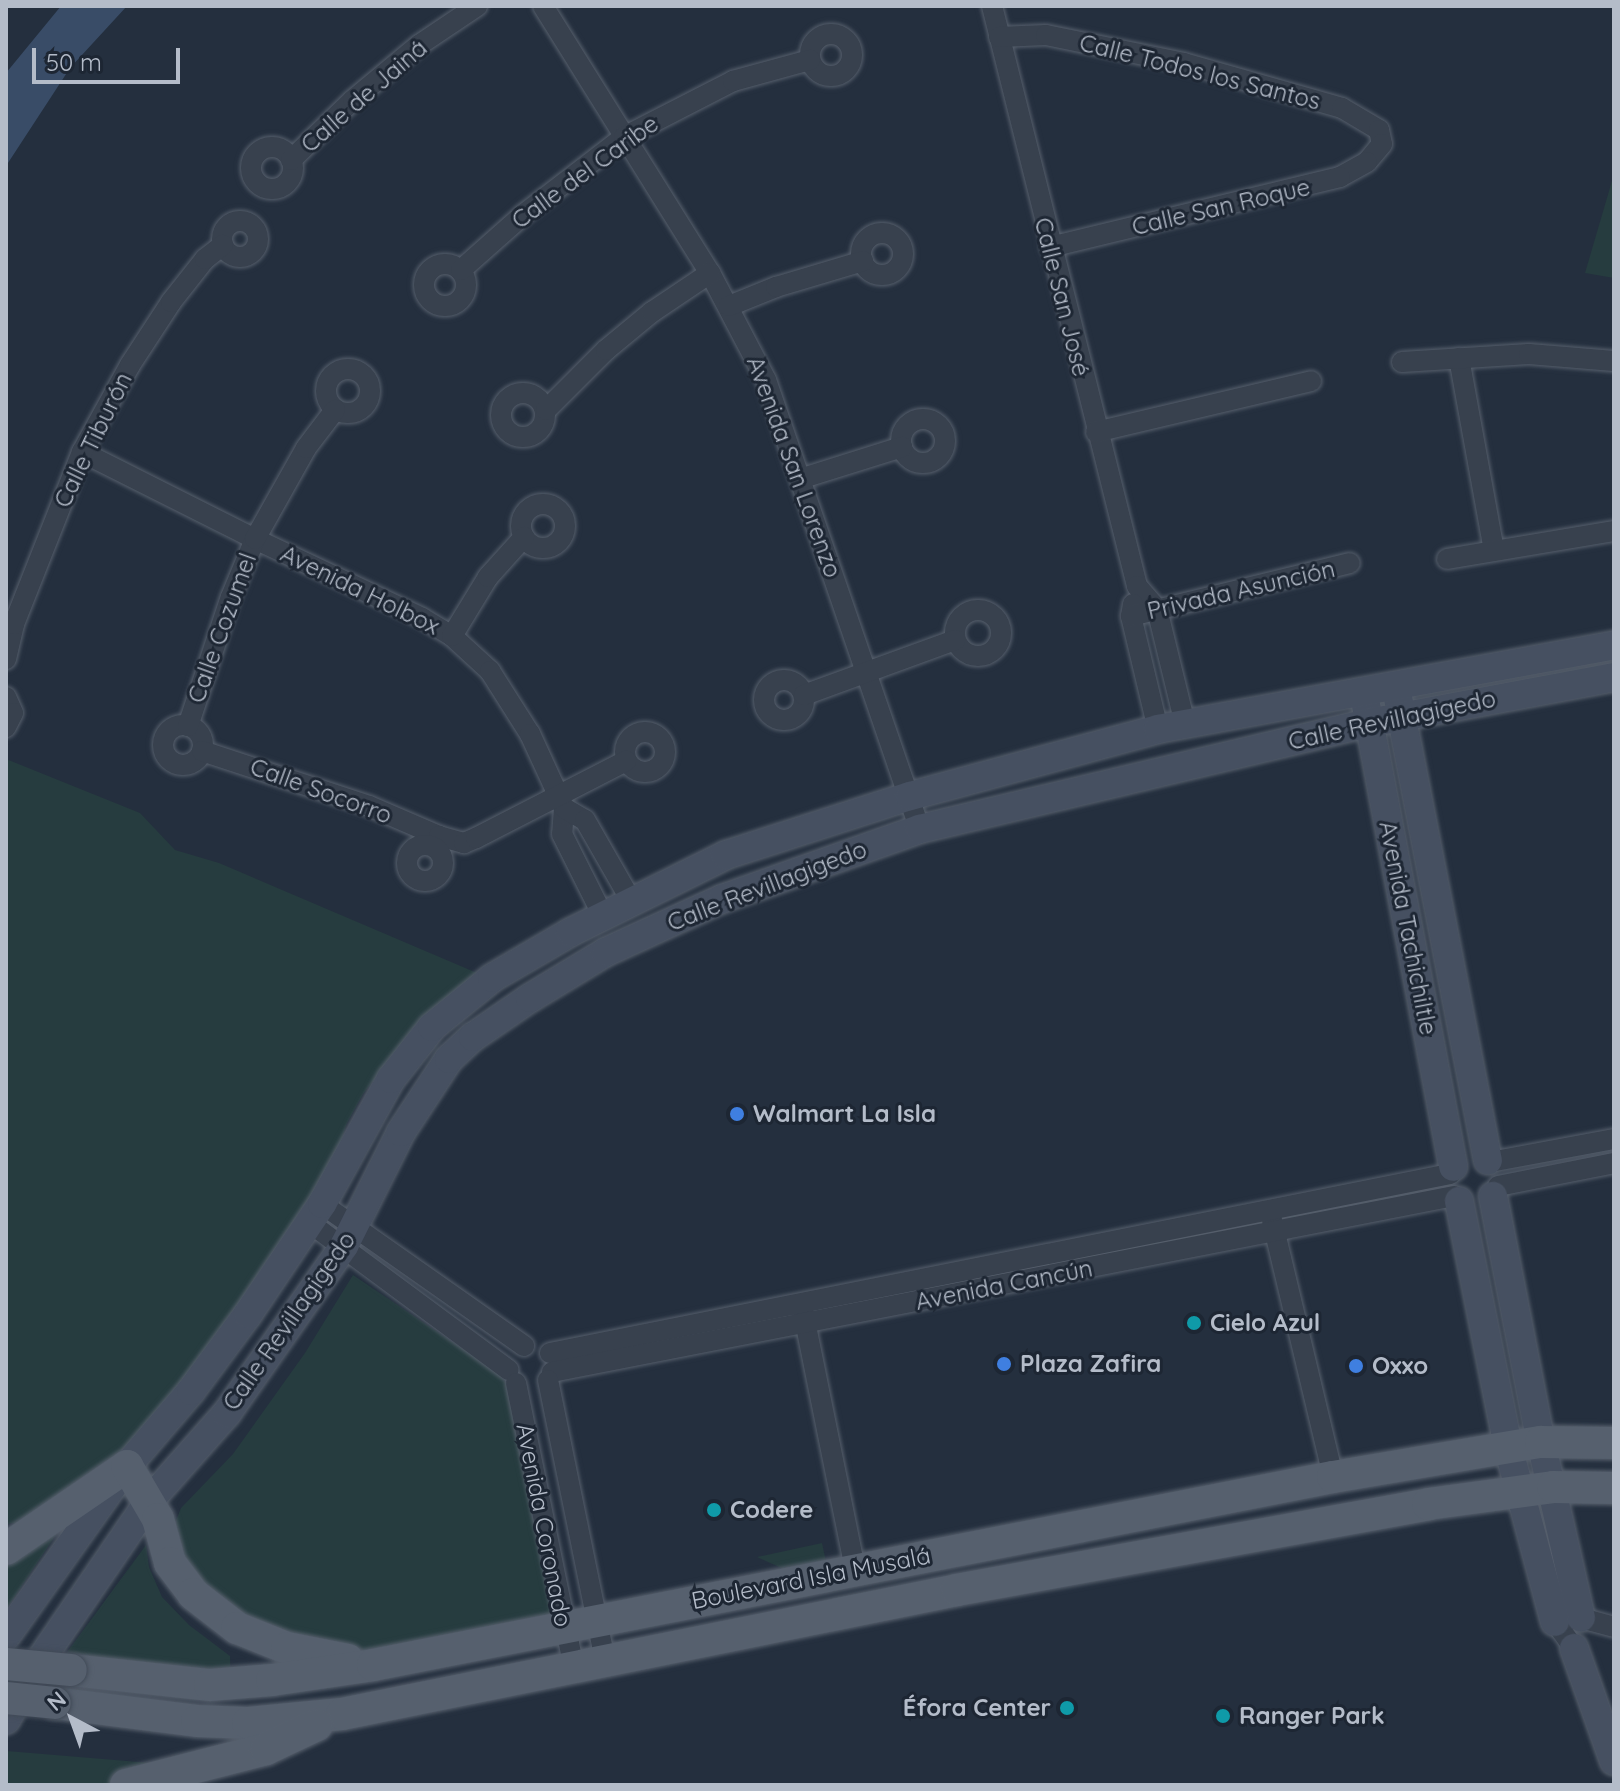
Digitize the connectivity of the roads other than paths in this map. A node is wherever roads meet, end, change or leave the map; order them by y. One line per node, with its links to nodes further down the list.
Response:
1 (477, 6): 8 (street, Calle de Jainá)
2 (543, 6): 6 (street, Avenida San Lorenzo)
3 (992, 6): 4 (street, Calle San José)
4 (999, 37): 7 (street, Calle Todos los Santos); 10 (street, Calle San José)
5 (810, 60): 6 (street, Calle del Caribe)
6 (624, 137): 12 (street, Calle del Caribe); 13 (street, Avenida San Lorenzo)
7 (1382, 144): 10 (street, Calle San Roque)
8 (291, 160)
9 (223, 245): 23 (street, Calle Tiburón)
10 (1050, 247): 21 (street, Calle San José)
11 (863, 261): 14 (street)
12 (461, 270)
13 (710, 273): 14 (street, Avenida San Lorenzo); 20 (street)
14 (729, 306): 24 (street, Avenida San Lorenzo)
15 (1459, 358): 16 (street); 17 (street); 28 (street)
16 (1614, 361)
17 (1402, 362)
18 (1311, 381): 21 (street)
19 (335, 410): 27 (street, Calle Cozumel)
20 (546, 410)
21 (1096, 432): 31 (street, Calle San José)
22 (902, 447): 24 (street)
23 (82, 452): 27 (street, Avenida Holbox); 37 (street, Calle Tiburón)
24 (803, 478): 38 (street, Avenida San Lorenzo)
25 (1614, 531): 28 (street)
26 (524, 537): 34 (street)
27 (255, 539): 34 (street, Avenida Holbox); 46 (street, Calle Cozumel)
28 (1494, 550): 29 (street)
29 (1447, 559)
30 (1350, 563): 32 (street, Privada Asunción)
31 (1137, 586): 32 (street, Calle San José); 33 (street, Calle San José)
32 (1157, 609): 33 (street, Privada Asunción); 48 (street, Calle San José)
33 (1131, 616): 48 (street, Calle San José)
34 (452, 636): 52 (street, Avenida Holbox)
35 (955, 640): 38 (street)
36 (1614, 645): 40 (street, Calle Revillagigedo)
37 (6, 659)
38 (864, 672): 42 (street); 51 (street, Avenida San Lorenzo)
39 (1614, 677): 44 (street, Calle Revillagigedo)
40 (1396, 683): 41 (street, Calle Revillagigedo); 44 (street, Avenida Tachichiltle)
41 (1363, 689): 45 (street, Avenida Tachichiltle); 48 (street, Calle Revillagigedo)
42 (804, 695)
43 (6, 697): 47 (street)
44 (1402, 717): 45 (street, Calle Revillagigedo); 58 (street, Avenida Tachichiltle)
45 (1369, 723): 53 (street, Calle Revillagigedo); 59 (street, Avenida Tachichiltle)
46 (188, 726): 49 (street); 49 (street)
47 (6, 727)
48 (1172, 727): 51 (street, Calle Revillagigedo)
49 (202, 751): 52 (street, Calle Socorro)
50 (626, 761): 52 (street, Calle Socorro)
51 (910, 796): 53 (street, Avenida San Lorenzo); 54 (street, Calle Revillagigedo)
52 (560, 802): 54 (street, Avenida Holbox); 55 (street, Avenida Holbox)
53 (920, 829): 62 (street, Calle Revillagigedo)
54 (632, 902): 55 (street, Calle Revillagigedo)
55 (603, 916): 60 (street, Calle Revillagigedo)
56 (1614, 1139): 58 (street)
57 (1614, 1163): 58 (street)
58 (1492, 1176): 59 (street); 59 (street); 67 (street, Avenida Tachichiltle)
59 (1454, 1184): 61 (street, Avenida Cancún); 69 (street, Avenida Tachichiltle)
60 (316, 1213): 62 (street); 70 (street, Calle Revillagigedo)
61 (1273, 1222): 63 (street, Avenida Cancún); 71 (street)
62 (349, 1236): 64 (street); 66 (street); 74 (street, Calle Revillagigedo)
63 (804, 1313): 65 (street, Avenida Cancún); 77 (street)
64 (524, 1346): 65 (street); 66 (street)
65 (550, 1368): 66 (street); 79 (street, Avenida Coronado)
66 (513, 1376): 81 (street, Avenida Coronado)
67 (1541, 1442): 68 (main road, Boulevard Isla Musalá); 69 (main road, Boulevard Isla Musalá); 72 (street, Avenida Tachichiltle)
68 (1614, 1443)
69 (1508, 1447): 71 (main road, Boulevard Isla Musalá); 72 (street, Avenida Tachichiltle)
70 (127, 1466): 74 (main road); 76 (main road); 83 (street, Calle Revillagigedo)
71 (1333, 1477): 75 (main road, Boulevard Isla Musalá)
72 (1538, 1489): 73 (main road, Boulevard Isla Musalá); 78 (main road, Boulevard Isla Musalá); 80 (street, Avenida Tachichiltle)
73 (1606, 1492)
74 (150, 1500): 87 (main road); 91 (street, Calle Revillagigedo)
75 (1030, 1533): 77 (main road, Boulevard Isla Musalá); 78 (main road)
76 (6, 1549)
77 (855, 1570): 79 (main road, Boulevard Isla Musalá)
78 (1036, 1575): 85 (main road, Boulevard Isla Musalá)
79 (596, 1619): 81 (main road, Boulevard Isla Musalá); 85 (street, Avenida Coronado)
80 (1568, 1620): 82 (street); 84 (street, Avenida Tachichiltle)
81 (564, 1625): 87 (main road, Boulevard Isla Musalá); 88 (street, Avenida Coronado)
82 (1614, 1627)
83 (6, 1636)
84 (1574, 1648): 92 (street, Avenida Tachichiltle)
85 (605, 1659): 88 (main road, Boulevard Isla Musalá)
86 (6, 1664): 87 (main road, Boulevard Isla Musalá, bridge)
87 (373, 1665)
88 (574, 1667): 90 (main road, Boulevard Isla Musalá)
89 (6, 1698): 90 (main road, Boulevard Isla Musalá, bridge)
90 (342, 1714): 93 (main road)
91 (6, 1720)
92 (1614, 1761)
93 (126, 1785)

